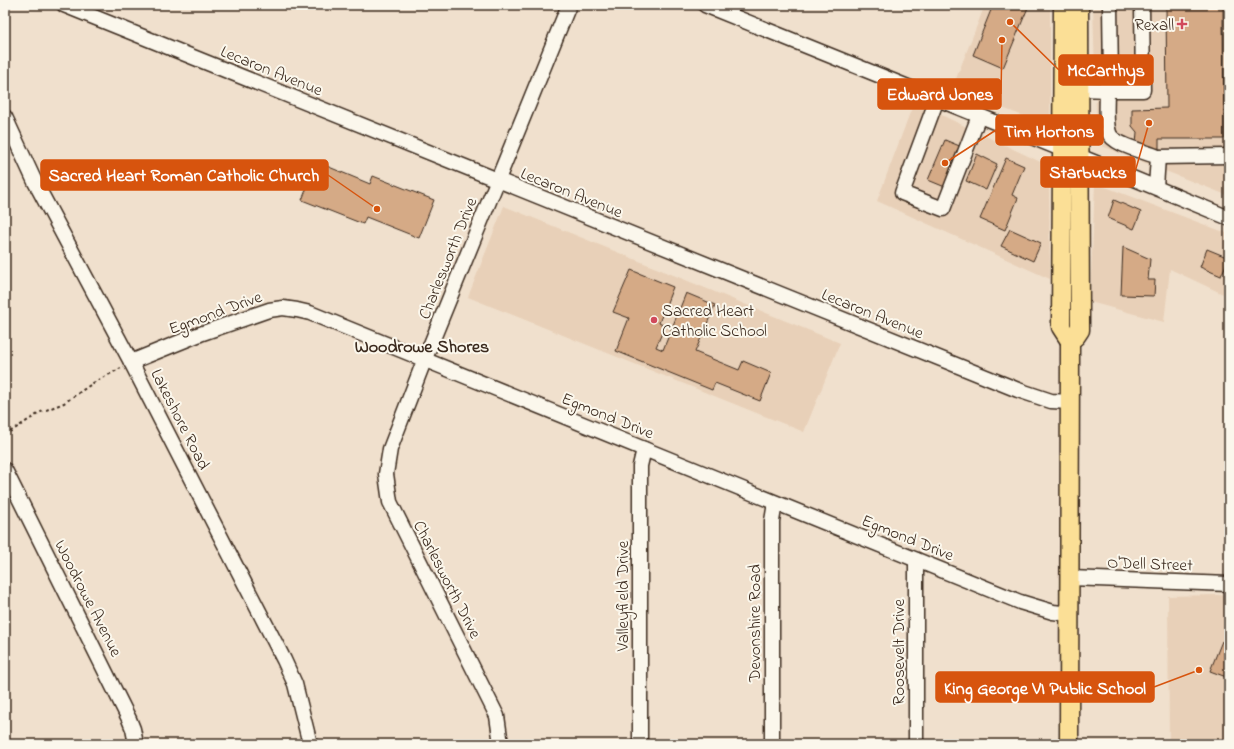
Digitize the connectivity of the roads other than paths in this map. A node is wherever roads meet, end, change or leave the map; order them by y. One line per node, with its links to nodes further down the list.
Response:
1 (64, 5): 17 (street, Lecaron Avenue)
2 (570, 5): 17 (street, Charlesworth Drive)
3 (705, 5): 10 (street)
4 (1063, 5): 13 (main road)
5 (1079, 5): 8 (main road)
6 (1110, 5): 9 (street)
7 (1142, 5): 9 (street)
8 (1079, 89): 9 (street); 14 (main road)
9 (1107, 90): 16 (street)
10 (937, 99): 11 (street); 11 (street)
11 (980, 116): 13 (street)
12 (5, 117): 22 (street, Lakeshore Road)
13 (1062, 149): 14 (street); 20 (main road)
14 (1079, 156): 18 (street); 20 (main road)
15 (1229, 156): 16 (street)
16 (1158, 157): 18 (street)
17 (498, 182): 21 (street, Charlesworth Drive); 23 (street, Lecaron Avenue)
18 (1156, 187): 19 (street)
19 (1229, 218)
20 (1070, 341): 23 (main road)
21 (424, 361): 22 (street, Egmond Drive); 24 (street, Egmond Drive); 33 (street, Charlesworth Drive)
22 (131, 362): 32 (street, Lakeshore Road)
23 (1070, 402): 28 (main road)
24 (644, 449): 26 (street, Egmond Drive); 34 (street, Valleyfield Drive)
25 (5, 470): 31 (street, Woodrowe Avenue)
26 (775, 503): 27 (street, Egmond Drive); 35 (street, Devonshire Road)
27 (916, 560): 30 (street, Egmond Drive); 36 (street, Roosevelt Drive)
28 (1070, 578): 29 (street, O'Dell Street); 30 (main road)
29 (1229, 584)
30 (1070, 614): 37 (main road)
31 (136, 744)
32 (310, 744)
33 (501, 744)
34 (640, 744)
35 (772, 744)
36 (916, 744)
37 (1069, 744)

